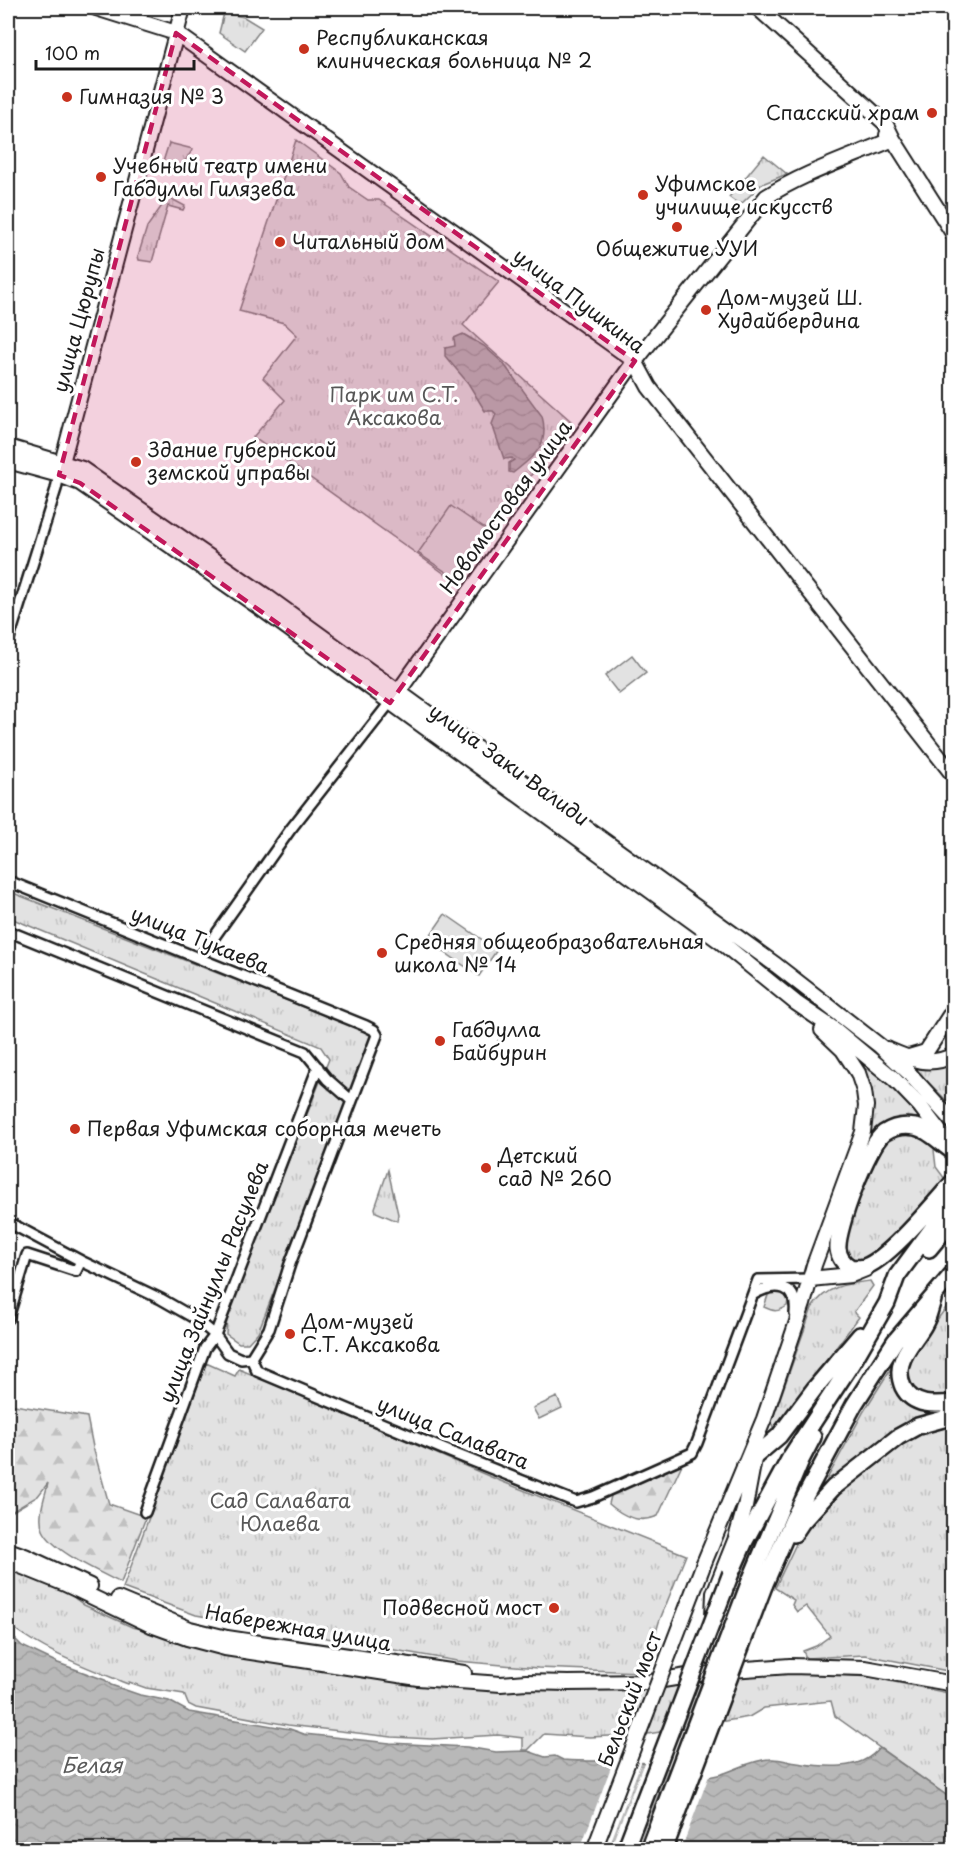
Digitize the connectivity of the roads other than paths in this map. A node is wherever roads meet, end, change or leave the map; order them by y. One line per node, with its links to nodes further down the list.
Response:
1 (96, 8): 5 (street, улица Пушкина)
2 (183, 8): 5 (street, улица Цюрупы)
3 (748, 8): 6 (street)
4 (758, 8): 6 (street)
5 (176, 33): 8 (street, улица Пушкина); 11 (street, улица Цюрупы)
6 (893, 139): 7 (street); 8 (street, Новомостовая улица)
7 (954, 236)
8 (635, 361): 13 (street, Новомостовая улица); 14 (street, улица Пушкина)
9 (8, 447): 11 (street, улица Заки Валиди)
10 (8, 461): 11 (street, улица Заки Валиди)
11 (60, 468): 12 (street, улица Цюрупы); 13 (street, улица Заки Валиди)
12 (8, 642)
13 (394, 697): 17 (street, Новомостовая улица); 18 (street, улица Заки Валиди); 20 (street, улица Заки Валиди)
14 (954, 776)
15 (8, 881): 17 (street, улица Тукаева)
16 (8, 931): 23 (street)
17 (200, 957): 24 (street, улица Тукаева)
18 (796, 1003): 26 (street, улица Заки Валиди); 35 (street)
19 (954, 1009): 22 (street)
20 (880, 1046): 22 (street); 25 (street, улица Заки Валиди)
21 (954, 1055): 22 (street)
22 (907, 1057)
23 (318, 1067): 24 (street); 41 (street, улица Зайнуллы Расулева)
24 (351, 1100): 43 (street)
25 (954, 1123)
26 (948, 1146): 32 (main road)
27 (954, 1181): 32 (main road)
28 (954, 1199): 38 (main road)
29 (954, 1219): 38 (main road)
30 (8, 1221): 31 (street, улица Салавата)
31 (81, 1261): 40 (street); 41 (street, улица Салавата)
32 (872, 1264): 34 (street)
33 (954, 1272): 37 (main road)
34 (842, 1275): 35 (street); 39 (street)
35 (810, 1279): 36 (street, улица Салавата); 39 (street)
36 (754, 1294): 42 (street); 43 (street, улица Салавата)
37 (934, 1296): 45 (main road); 51 (main road)
38 (887, 1303): 44 (main road); 47 (main road)
39 (803, 1304): 42 (street)
40 (8, 1317)
41 (215, 1335): 43 (street, улица Салавата); 48 (street, улица Зайнуллы Расулева)
42 (791, 1342): 47 (street)
43 (251, 1358)
44 (854, 1360): 52 (main road); 53 (main road)
45 (954, 1403)
46 (954, 1416): 51 (main road)
47 (749, 1462): 52 (street); 56 (street, Бельский мост, bridge)
48 (145, 1512)
49 (8, 1550): 54 (street, Набережная улица)
50 (8, 1561): 54 (street, Набережная улица)
51 (775, 1561): 53 (main road)
52 (727, 1572): 57 (main road, bridge)
53 (757, 1583): 58 (main road, bridge); 59 (main road, bridge)
54 (526, 1682): 55 (street, Набережная улица)
55 (954, 1684)
56 (594, 1850)
57 (625, 1850)
58 (648, 1850)
59 (664, 1850)

